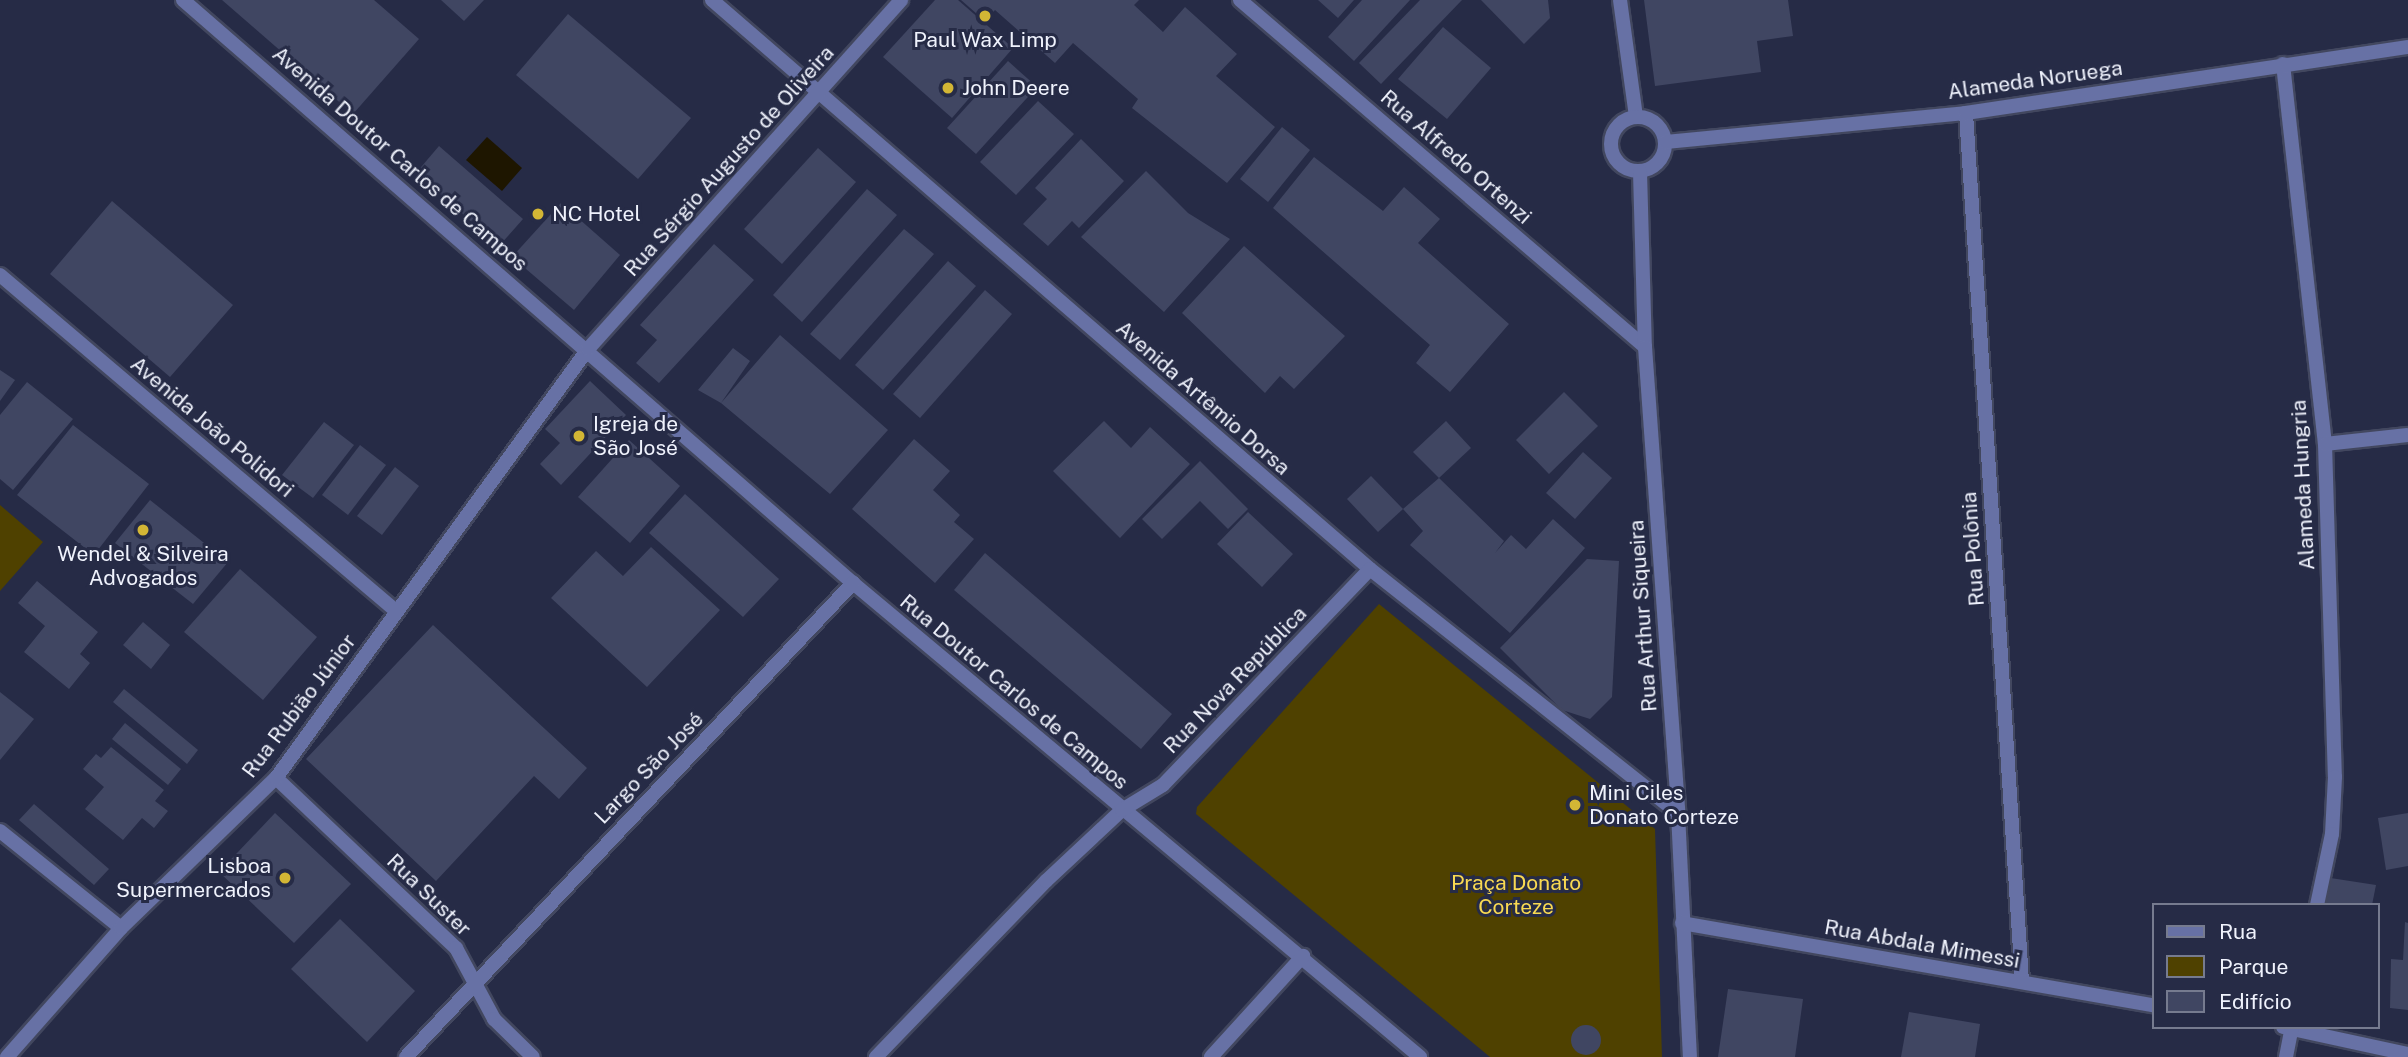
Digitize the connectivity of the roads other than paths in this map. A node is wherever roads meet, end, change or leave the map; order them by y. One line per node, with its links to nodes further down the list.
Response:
1 (183, 0): 15 (street, Avenida Doutor Carlos de Campos)
2 (712, 0): 8 (street, Avenida Artêmio Dorsa)
3 (901, 0): 8 (street, Rua Sérgio Augusto de Oliveira)
4 (1240, 0): 14 (street, Rua Alfredo Ortenzi)
5 (1619, 0): 10 (street)
6 (2408, 47): 7 (street, Alameda Noruega)
7 (2283, 64): 9 (street, Alameda Noruega); 17 (street, Alameda Hungria)
8 (818, 94): 15 (street, Rua Sérgio Augusto de Oliveira); 18 (street, Avenida Artêmio Dorsa)
9 (1966, 113): 11 (street, Alameda Noruega); 30 (street, Rua Polônia)
10 (1636, 117): 11 (street); 12 (street)
11 (1665, 142): 12 (street)
12 (1640, 172): 14 (street, Rua Arthur Siqueira)
13 (0, 275): 20 (street, Avenida João Polidori)
14 (1645, 347): 23 (street, Rua Arthur Siqueira)
15 (588, 349): 19 (street, Rua Doutor Carlos de Campos); 20 (street, Rua Rubião Júnior)
16 (2408, 435): 17 (street)
17 (2325, 444): 25 (street, Alameda Hungria)
18 (1370, 569): 22 (street, Rua Nova República); 23 (street, Avenida Artêmio Dorsa)
19 (853, 583): 22 (street, Rua Doutor Carlos de Campos); 29 (street, Largo São José)
20 (396, 611): 21 (street, Rua Rubião Júnior)
21 (276, 778): 27 (street, Rua Rubião Júnior); 29 (street, Rua Suster)
22 (1122, 810): 28 (street, Rua Doutor Carlos de Campos); 38 (street, Rua Nova República)
23 (1678, 813): 26 (street, Rua Arthur Siqueira)
24 (0, 831): 27 (street)
25 (2317, 903)
26 (1682, 923): 30 (street, Rua Abdala Mimessi); 41 (street, Rua Arthur Siqueira)
27 (121, 928): 35 (street, Rua Rubião Júnior)
28 (1303, 957): 39 (street); 40 (street, Rua Doutor Carlos de Campos)
29 (475, 981): 36 (street, Largo São José); 37 (street, Rua Suster)
30 (2022, 982): 31 (street, Rua Abdala Mimessi)
31 (2152, 1005)
32 (2289, 1029): 42 (street)
33 (2294, 1029): 34 (street)
34 (2408, 1054)
35 (7, 1057)
36 (406, 1057)
37 (533, 1057)
38 (876, 1057)
39 (1210, 1057)
40 (1420, 1057)
41 (1690, 1057)
42 (2286, 1057)

